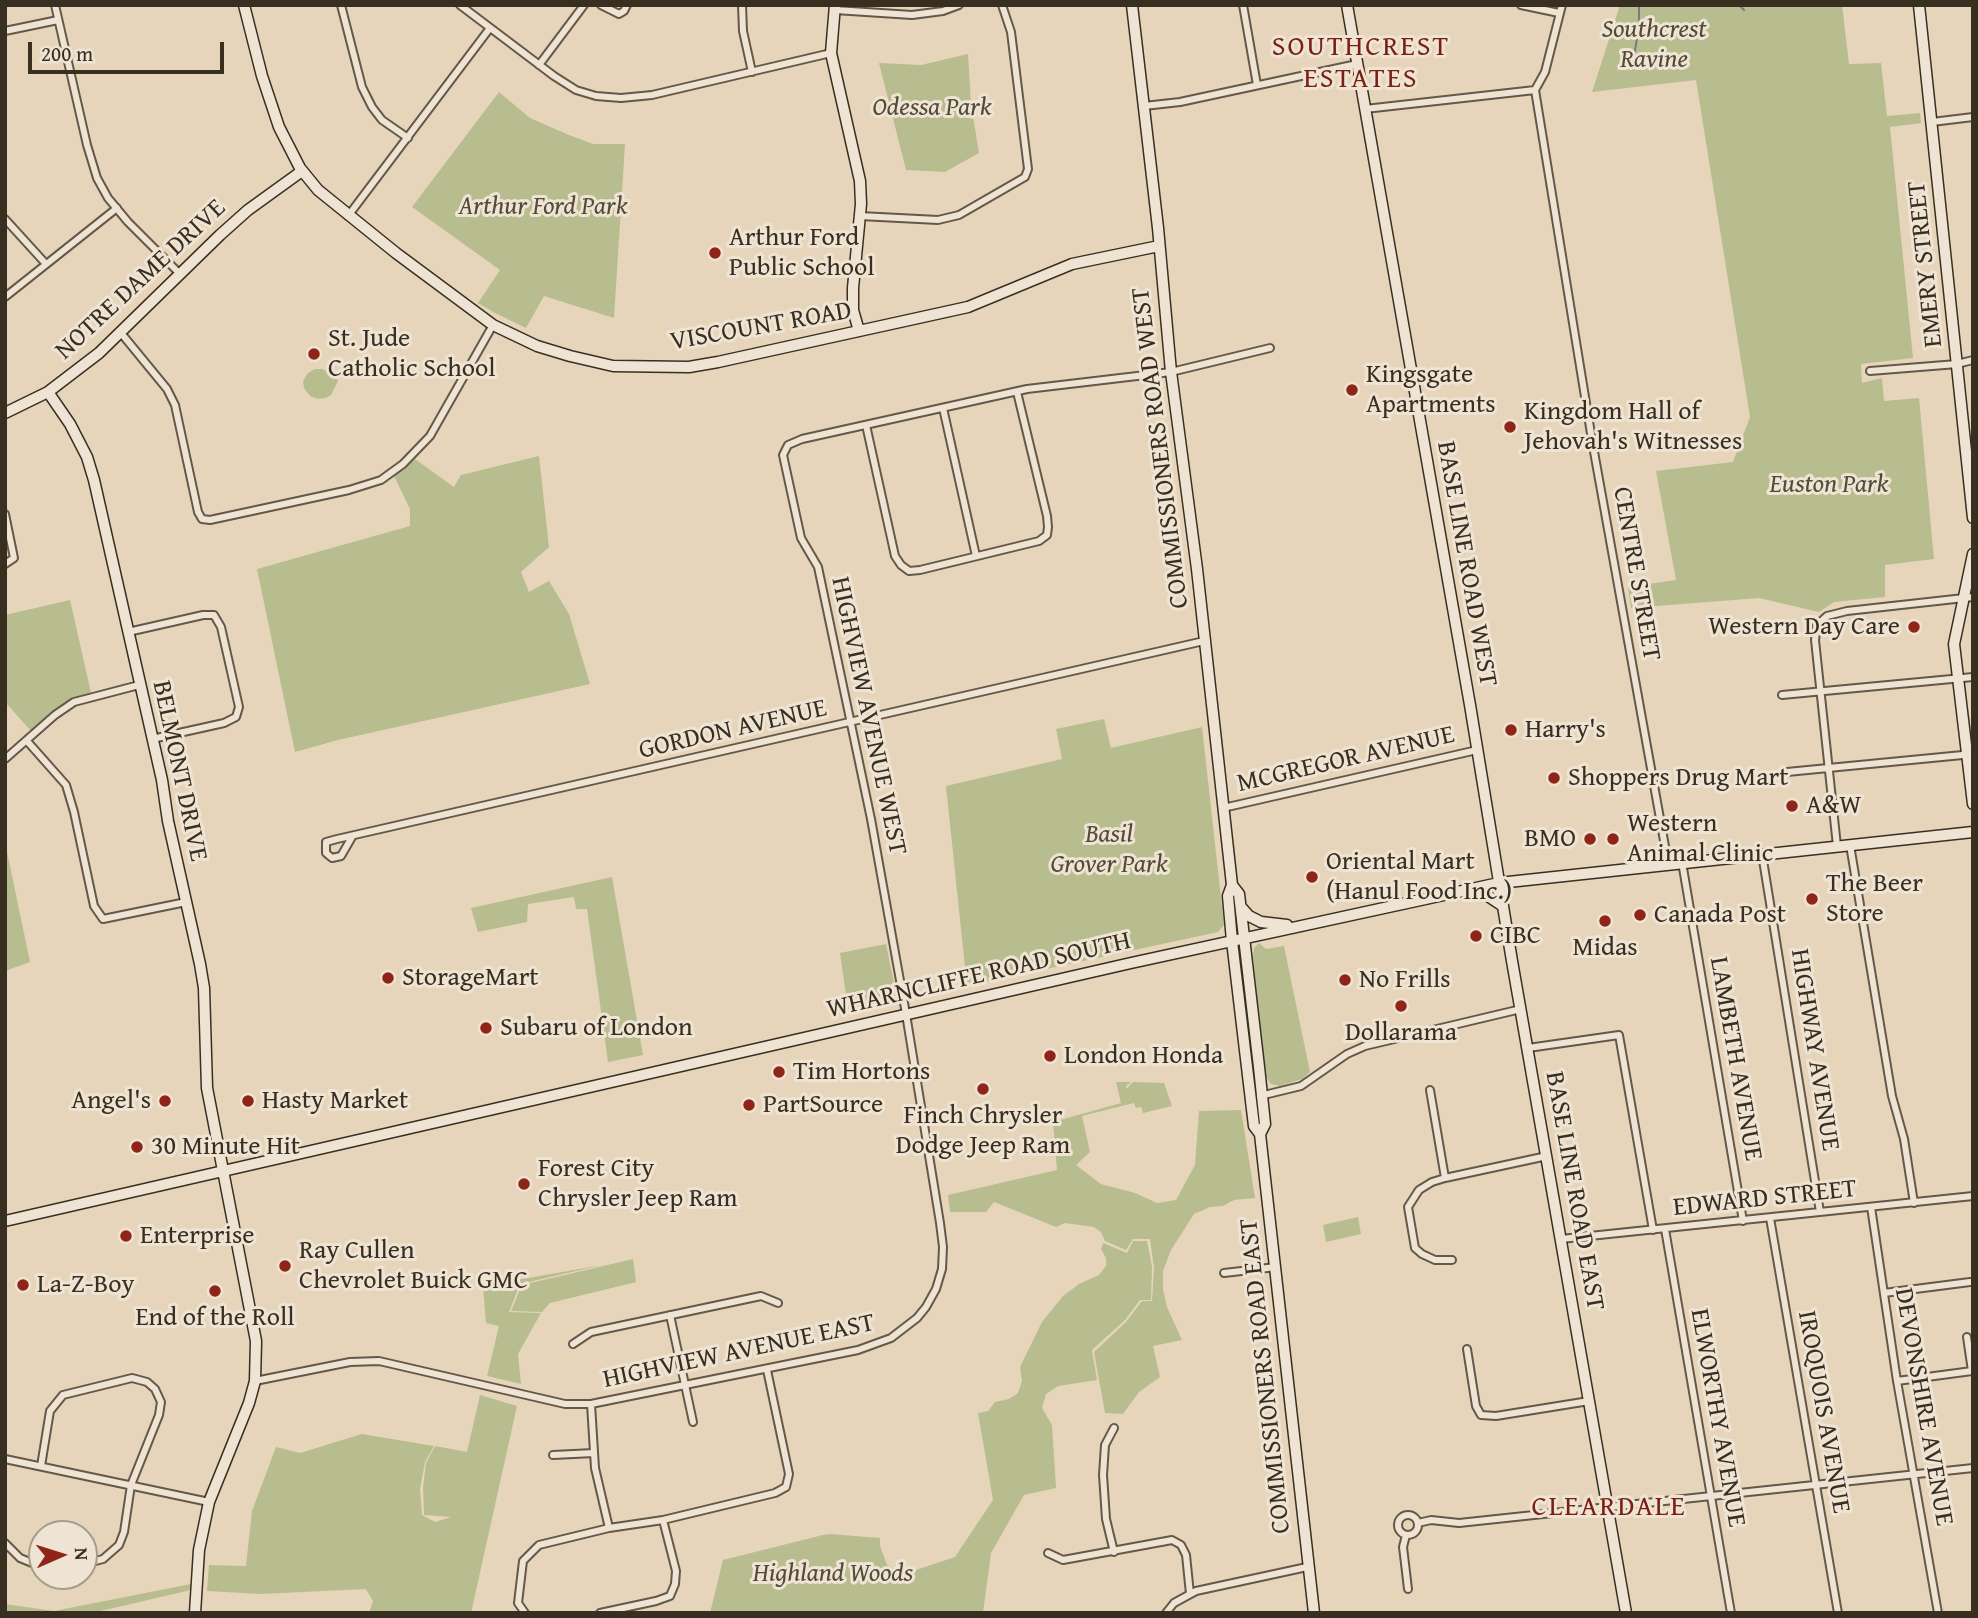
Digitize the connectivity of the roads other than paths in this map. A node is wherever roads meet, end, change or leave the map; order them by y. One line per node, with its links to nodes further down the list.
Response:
1 (55, 5): 19 (street)
2 (244, 5): 33 (street, VISCOUNT ROAD)
3 (341, 5): 32 (street)
4 (460, 5): 20 (street)
5 (584, 5): 24 (street)
6 (601, 5): 7 (street)
7 (627, 5)
8 (742, 5): 25 (street)
9 (959, 5): 17 (street)
10 (1002, 5): 36 (street)
11 (1132, 5): 28 (street, COMMISSIONERS ROAD WEST)
12 (1243, 5): 26 (street)
13 (1346, 5): 23 (street, BASE LINE ROAD WEST)
14 (1521, 5): 18 (street)
15 (1562, 5): 18 (street)
16 (1919, 5): 31 (street, EMERY STREET)
17 (835, 8): 22 (street)
18 (1559, 13): 27 (street)
19 (58, 20): 21 (street); 34 (street)
20 (490, 28): 24 (street); 32 (street)
21 (5, 31)
22 (831, 53): 25 (street); 36 (street)
23 (1357, 64): 26 (street); 29 (street, BASE LINE ROAD WEST)
24 (539, 65): 25 (street)
25 (752, 72)
26 (1257, 85): 28 (street)
27 (1535, 90): 29 (street); 84 (street, CENTRE STREET)
28 (1144, 106): 38 (street, COMMISSIONERS ROAD WEST)
29 (1364, 108): 71 (street, BASE LINE ROAD WEST)
30 (1973, 117): 31 (street)
31 (1932, 122): 47 (street, EMERY STREET)
32 (408, 138): 35 (street)
33 (302, 171): 35 (street, VISCOUNT ROAD); 40 (street, NOTRE DAME DRIVE)
34 (117, 208): 39 (street); 40 (street)
35 (348, 216): 42 (street, VISCOUNT ROAD)
36 (860, 216): 43 (street)
37 (5, 219): 39 (street)
38 (1159, 246): 43 (street, VISCOUNT ROAD); 49 (street, COMMISSIONERS ROAD WEST)
39 (46, 264): 41 (street)
40 (180, 274): 44 (street, NOTRE DAME DRIVE)
41 (5, 296)
42 (493, 325): 43 (street, VISCOUNT ROAD); 44 (street)
43 (859, 331)
44 (121, 333): 50 (street, NOTRE DAME DRIVE)
45 (1270, 348): 49 (street, HIGHVIEW AVENUE WEST)
46 (1973, 360): 47 (street)
47 (1957, 363): 48 (street); 56 (street, EMERY STREET)
48 (1870, 371)
49 (1171, 372): 51 (street, HIGHVIEW AVENUE WEST); 62 (street, COMMISSIONERS ROAD WEST)
50 (48, 392): 53 (street, NOTRE DAME DRIVE); 61 (street, BELMONT DRIVE)
51 (1017, 392): 52 (street, HIGHVIEW AVENUE WEST); 58 (street)
52 (943, 408): 54 (street, HIGHVIEW AVENUE WEST); 58 (street)
53 (5, 413)
54 (866, 425): 58 (street); 68 (street, HIGHVIEW AVENUE WEST)
55 (5, 514): 59 (street)
56 (1973, 518)
57 (1973, 554): 60 (street)
58 (976, 556)
59 (5, 564)
60 (1968, 598): 64 (street); 66 (street)
61 (128, 632): 65 (street, BELMONT DRIVE); 69 (street)
62 (1204, 642): 68 (street, GORDON AVENUE); 77 (street, COMMISSIONERS ROAD WEST)
63 (1973, 677): 64 (street)
64 (1957, 679): 66 (street); 72 (street)
65 (139, 685): 69 (street, BELMONT DRIVE); 70 (street)
66 (1822, 692): 67 (street); 74 (street)
67 (1782, 695)
68 (852, 722): 79 (street, GORDON AVENUE); 95 (street, HIGHVIEW AVENUE WEST)
69 (152, 739): 88 (street, BELMONT DRIVE)
70 (27, 741): 73 (street); 88 (street)
71 (1477, 750): 77 (street, MCGREGOR AVENUE); 85 (street, BASE LINE ROAD WEST)
72 (1969, 754): 74 (street); 76 (street)
73 (5, 760)
74 (1829, 768): 75 (street); 81 (street)
75 (1787, 772)
76 (1973, 804)
77 (1223, 808): 86 (street, COMMISSIONERS ROAD WEST)
78 (1973, 832): 80 (street, WHARNCLIFFE ROAD SOUTH)
79 (352, 837)
80 (1850, 845): 81 (street, WHARNCLIFFE ROAD SOUTH); 105 (street)
81 (1837, 846): 82 (street, WHARNCLIFFE ROAD SOUTH)
82 (1762, 853): 83 (street, WHARNCLIFFE ROAD SOUTH); 107 (street, HIGHWAY AVENUE)
83 (1682, 862): 84 (street, WHARNCLIFFE ROAD SOUTH); 110 (street, LAMBETH AVENUE)
84 (1668, 863): 85 (street, WHARNCLIFFE ROAD SOUTH)
85 (1499, 883): 87 (street, WHARNCLIFFE ROAD SOUTH); 90 (street, BASE LINE ROAD EAST)
86 (1232, 885): 89 (street, COMMISSIONERS ROAD WEST); 93 (street, COMMISSIONERS ROAD WEST)
87 (1475, 888): 90 (street); 91 (street, WHARNCLIFFE ROAD SOUTH)
88 (186, 902): 102 (street, BELMONT DRIVE)
89 (1240, 904): 91 (street); 92 (street, COMMISSIONERS ROAD WEST)
90 (1503, 906): 94 (street, BASE LINE ROAD EAST)
91 (1298, 926): 92 (street, WHARNCLIFFE ROAD SOUTH)
92 (1244, 938): 93 (street, WHARNCLIFFE ROAD SOUTH); 98 (street, COMMISSIONERS ROAD EAST)
93 (1232, 941): 95 (street, WHARNCLIFFE ROAD SOUTH); 99 (street, COMMISSIONERS ROAD EAST)
94 (1521, 1009): 96 (street, BASE LINE ROAD EAST); 98 (street)
95 (906, 1014): 102 (street, WHARNCLIFFE ROAD SOUTH); 124 (street, HIGHVIEW AVENUE EAST)
96 (1528, 1048): 101 (street, BASE LINE ROAD EAST); 112 (street)
97 (1430, 1090): 103 (street)
98 (1262, 1096): 99 (street); 100 (street, COMMISSIONERS ROAD EAST)
99 (1251, 1098): 100 (street, COMMISSIONERS ROAD EAST)
100 (1260, 1134): 115 (street, COMMISSIONERS ROAD EAST)
101 (1547, 1156): 103 (street); 113 (street, BASE LINE ROAD EAST)
102 (223, 1171): 109 (street, WHARNCLIFFE ROAD SOUTH); 125 (street, BELMONT DRIVE)
103 (1446, 1178): 114 (street)
104 (1973, 1196): 105 (street, EDWARD STREET)
105 (1914, 1203): 106 (street, EDWARD STREET)
106 (1871, 1208): 107 (street, EDWARD STREET); 118 (street, DEVONSHIRE AVENUE)
107 (1820, 1212): 108 (street, EDWARD STREET)
108 (1770, 1219): 110 (street, EDWARD STREET); 139 (street, IROQUOIS AVENUE)
109 (5, 1221)
110 (1743, 1221): 111 (street, EDWARD STREET)
111 (1665, 1229): 112 (street, EDWARD STREET); 140 (street, ELWORTHY AVENUE)
112 (1653, 1230): 113 (street, EDWARD STREET)
113 (1561, 1239): 128 (street, BASE LINE ROAD EAST)
114 (1452, 1261)
115 (1276, 1267): 116 (street); 152 (street, COMMISSIONERS ROAD EAST)
116 (1224, 1273)
117 (1970, 1282): 118 (street)
118 (1884, 1293): 126 (street, DEVONSHIRE AVENUE)
119 (778, 1303): 120 (street)
120 (670, 1315): 122 (street); 127 (street)
121 (1967, 1337): 126 (street)
122 (573, 1344)
123 (1467, 1349): 128 (street)
124 (767, 1370): 127 (street, HIGHVIEW AVENUE EAST); 143 (street)
125 (255, 1381): 129 (street, HIGHVIEW AVENUE EAST); 141 (street, BELMONT DRIVE)
126 (1897, 1381): 137 (street, DEVONSHIRE AVENUE)
127 (685, 1386): 129 (street, HIGHVIEW AVENUE EAST); 130 (street)
128 (1589, 1401): 142 (street, BASE LINE ROAD EAST)
129 (591, 1404): 132 (street)
130 (692, 1422)
131 (1114, 1428): 148 (street)
132 (594, 1453): 133 (street); 145 (street)
133 (552, 1455)
134 (5, 1459): 135 (street)
135 (41, 1466): 138 (street); 138 (street)
136 (1973, 1468): 137 (street)
137 (1914, 1475): 139 (street); 163 (street, DEVONSHIRE AVENUE)
138 (131, 1485): 141 (street); 150 (street)
139 (1816, 1486): 140 (street); 162 (street, IROQUOIS AVENUE)
140 (1712, 1497): 142 (street); 161 (street, ELWORTHY AVENUE)
141 (209, 1502): 155 (street, BELMONT DRIVE)
142 (1608, 1507): 144 (street); 160 (street, BASE LINE ROAD EAST)
143 (663, 1520): 145 (street); 157 (street)
144 (1418, 1523): 146 (street); 146 (street)
145 (609, 1528): 156 (street)
146 (1406, 1535): 153 (street)
147 (5, 1544): 151 (street)
148 (1114, 1552): 149 (street); 154 (street)
149 (1048, 1553)
150 (98, 1560)
151 (28, 1561)
152 (1307, 1567): 154 (street); 159 (street, COMMISSIONERS ROAD EAST)
153 (1408, 1589)
154 (1190, 1594): 158 (street)
155 (195, 1613)
156 (525, 1613)
157 (600, 1613)
158 (1166, 1613)
159 (1314, 1613)
160 (1626, 1613)
161 (1731, 1613)
162 (1838, 1613)
163 (1938, 1613)

